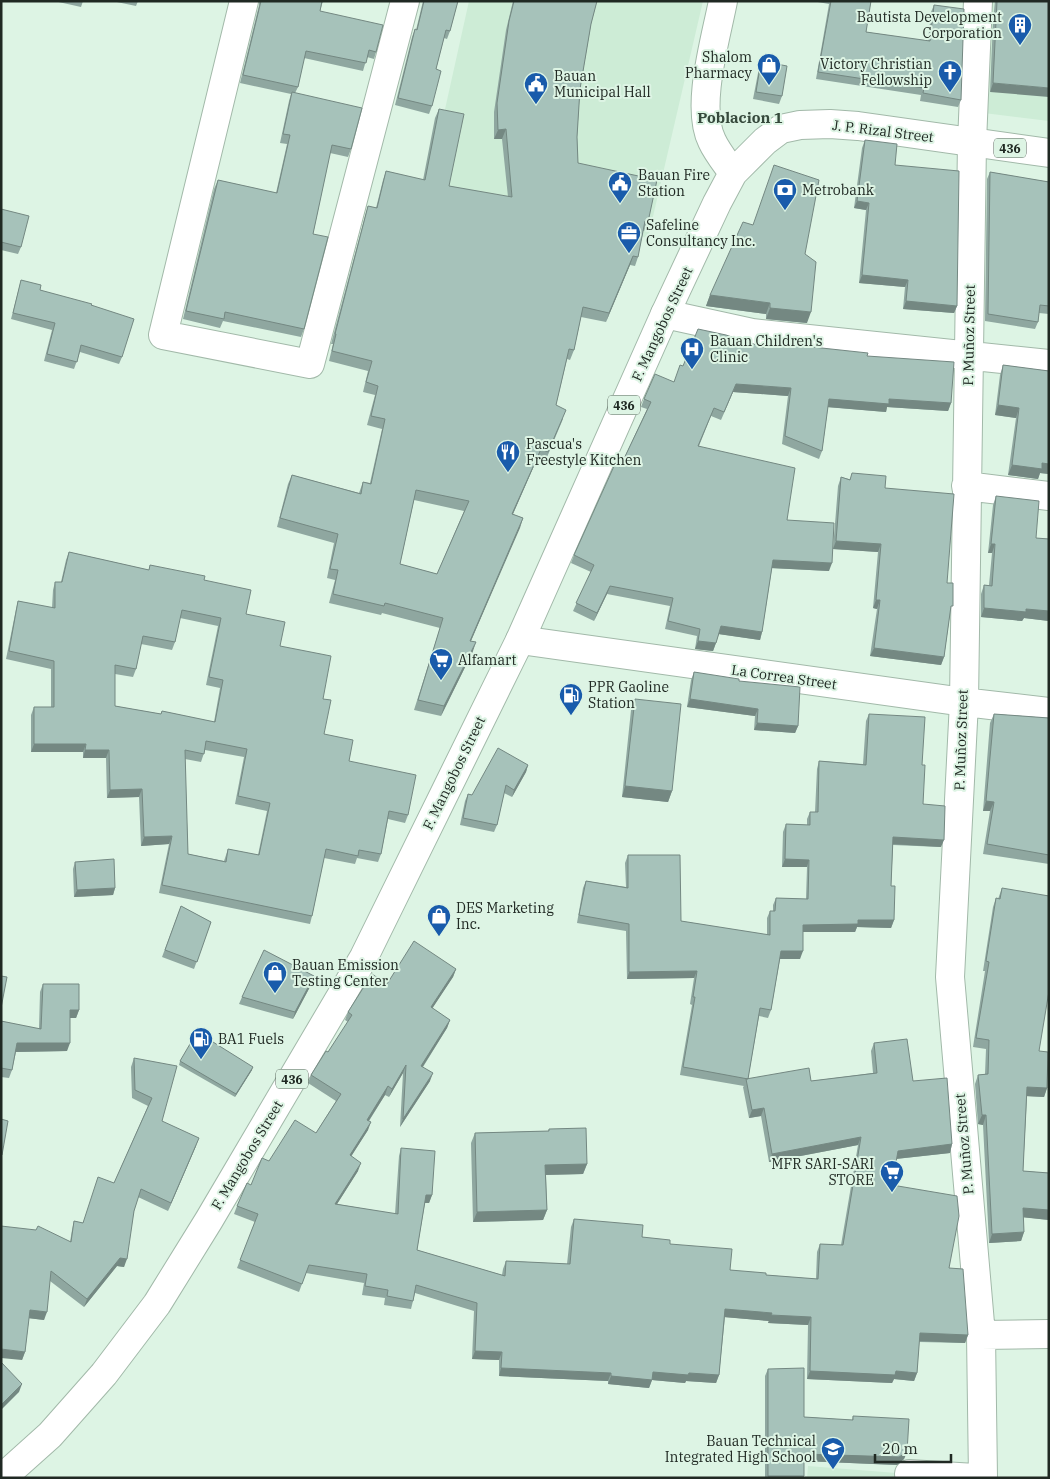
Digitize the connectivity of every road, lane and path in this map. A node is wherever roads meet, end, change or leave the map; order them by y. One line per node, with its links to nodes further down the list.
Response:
1 (244, 1): 2 (street)
2 (405, 1)
3 (723, 1): 7 (street)
4 (978, 1): 5 (street, P. Muñoz Street)
5 (972, 142): 6 (street, J. P. Rizal Street / 436); 7 (street, J. P. Rizal Street / 436); 9 (street, P. Muñoz Street)
6 (1049, 153)
7 (733, 173): 8 (street, F. Mangobos Street / 436)
8 (665, 314): 9 (street); 13 (street, F. Mangobos Street / 436)
9 (969, 356): 10 (street); 11 (street, P. Muñoz Street)
10 (1049, 364)
11 (966, 486): 12 (street); 14 (street, P. Muñoz Street)
12 (1049, 496)
13 (520, 640): 14 (street, La Correa Street); 19 (street, F. Mangobos Street / 436)
14 (964, 702): 15 (street, La Correa Street); 17 (street, P. Muñoz Street)
15 (1049, 712)
16 (1049, 1334): 17 (street)
17 (981, 1335): 21 (street, P. Muñoz Street)
18 (909, 1474): 20 (street)
19 (2, 1478)
20 (975, 1478)
21 (983, 1478)

